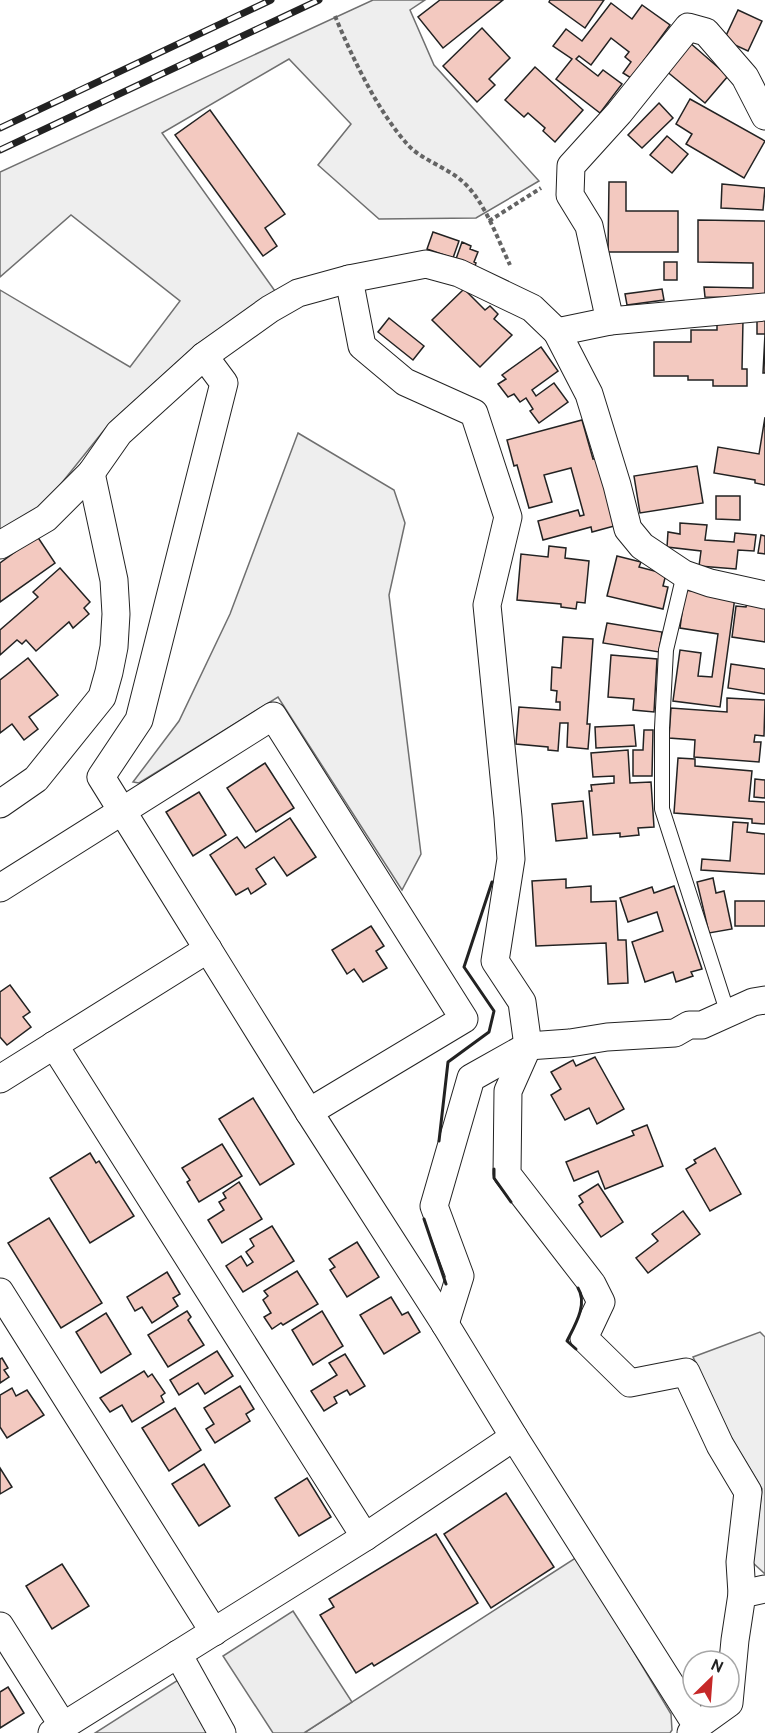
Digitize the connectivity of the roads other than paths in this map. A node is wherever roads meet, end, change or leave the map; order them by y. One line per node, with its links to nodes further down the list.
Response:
1 (765, 116): 4 (street)
2 (350, 279): 5 (street); 6 (street); 18 (street)
3 (765, 307): 4 (street)
4 (610, 321): 5 (street)
5 (557, 332): 9 (street)
6 (204, 356): 7 (street); 12 (street)
7 (91, 473): 8 (street); 11 (street)
8 (0, 545)
9 (684, 574): 10 (street); 16 (lane)
10 (765, 595)
11 (0, 804)
12 (123, 811): 13 (street); 14 (street); 20 (street)
13 (0, 888)
14 (208, 949): 17 (street); 20 (street)
15 (765, 1000): 16 (street)
16 (728, 1014): 18 (street)
17 (54, 1045): 19 (street); 24 (street)
18 (528, 1046): 22 (street); 25 (street)
19 (0, 1079)
20 (309, 1112): 22 (street)
21 (0, 1292): 27 (street)
22 (445, 1324): 23 (street)
23 (514, 1437): 24 (street); 30 (street)
24 (365, 1537): 27 (street)
25 (753, 1591): 30 (street)
26 (0, 1626): 29 (street)
27 (214, 1632): 28 (street)
28 (178, 1654): 29 (street); 31 (street)
29 (57, 1729)
30 (694, 1729)
31 (222, 1733)

